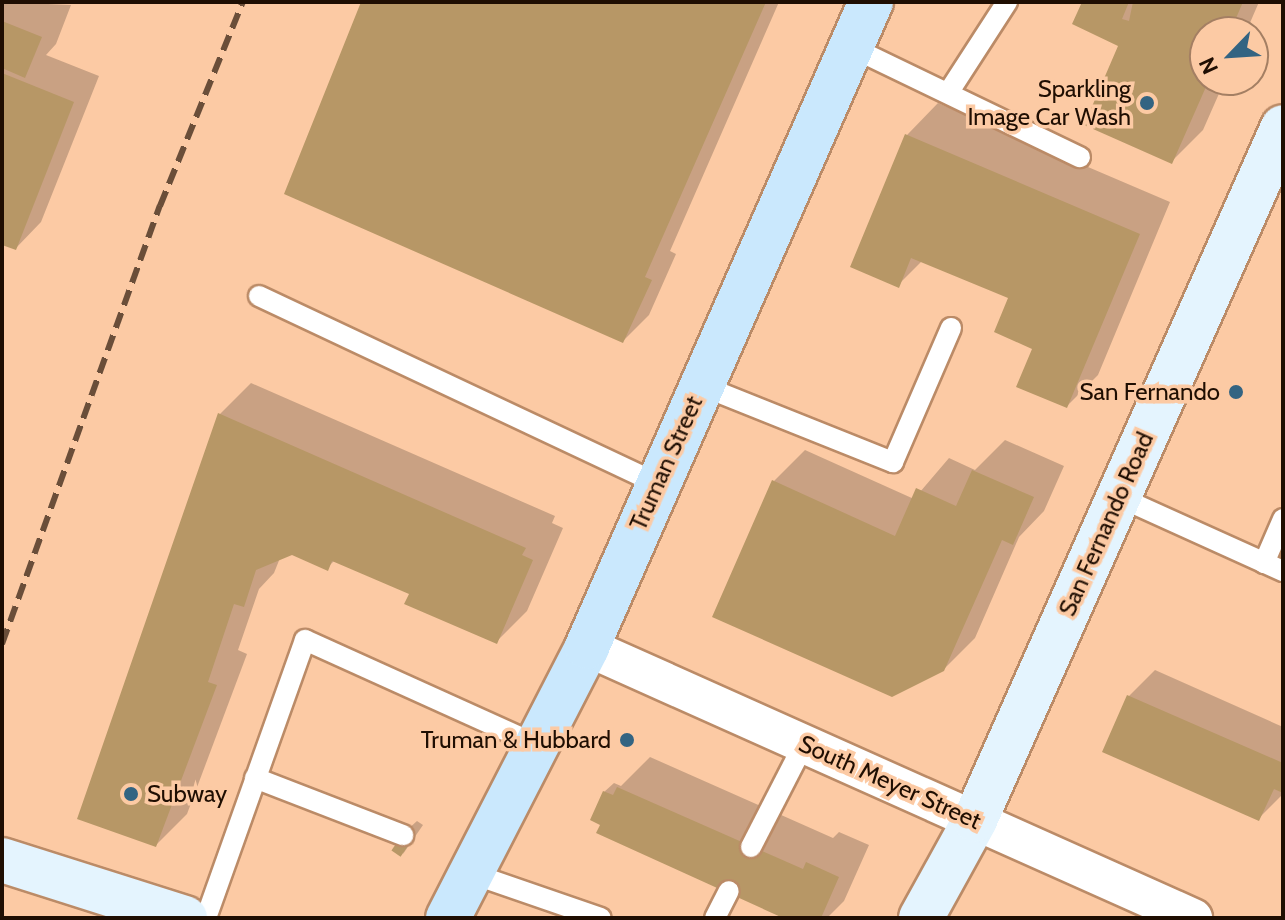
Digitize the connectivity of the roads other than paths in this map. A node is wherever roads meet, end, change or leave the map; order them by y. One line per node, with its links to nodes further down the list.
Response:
1 (871, 2): 3 (main road, Truman Street)
2 (1007, 2): 4 (lane)
3 (851, 47): 4 (lane); 9 (main road, Truman Street)
4 (950, 90): 6 (lane)
5 (1283, 127): 11 (main road, San Fernando Road)
6 (1080, 157)
7 (259, 296): 10 (lane)
8 (951, 328): 9 (lane)
9 (700, 385): 10 (main road, Truman Street)
10 (657, 483): 14 (main road, Truman Street)
11 (1119, 497): 13 (lane); 18 (main road, San Fernando Road)
12 (1283, 519): 13 (lane)
13 (1274, 567)
14 (587, 647): 15 (street, South Meyer Street); 16 (main road, Truman Street)
15 (804, 744): 18 (street, South Meyer Street); 20 (lane)
16 (540, 746): 17 (lane); 22 (main road, Truman Street)
17 (255, 778): 19 (lane); 25 (lane)
18 (975, 820): 29 (main road, San Fernando Road); 30 (street, South Meyer Street)
19 (403, 835)
20 (751, 847)
21 (2, 860): 24 (main road)
22 (473, 874): 26 (main road, Truman Street); 27 (lane)
23 (729, 891): 28 (lane)
24 (185, 918)
25 (206, 918)
26 (448, 918)
27 (601, 918)
28 (715, 918)
29 (921, 918)
30 (1193, 918)

